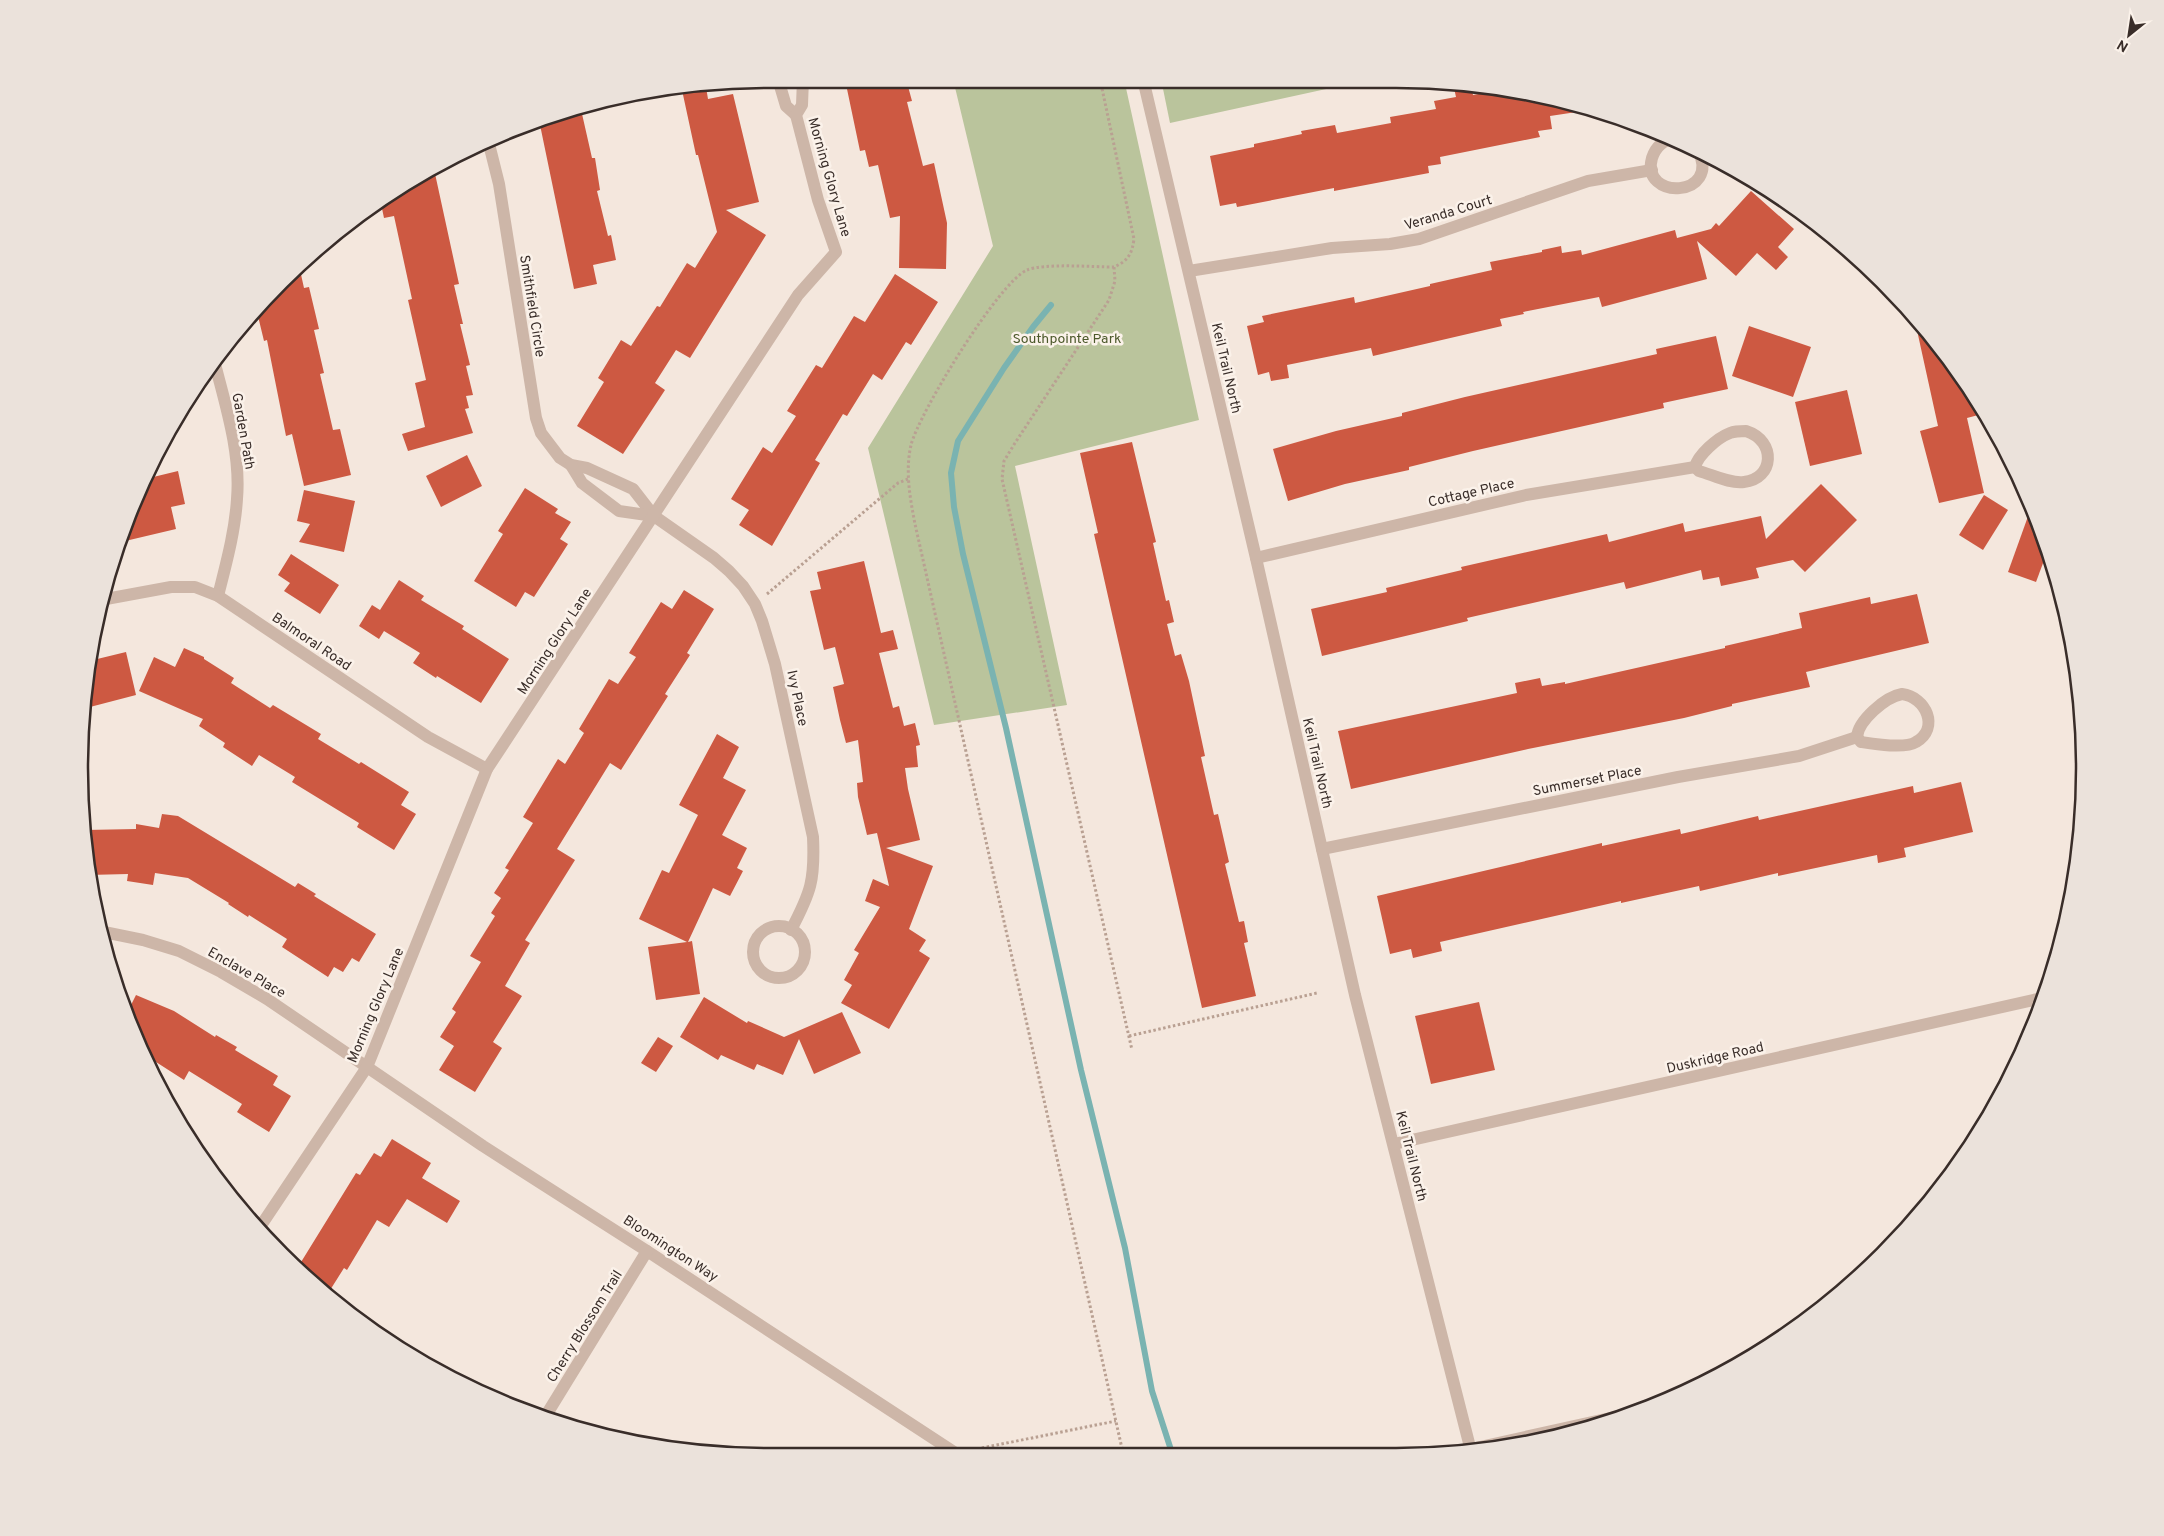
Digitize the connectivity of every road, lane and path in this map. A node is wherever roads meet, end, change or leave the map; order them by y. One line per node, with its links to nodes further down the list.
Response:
1 (781, 88): 5 (street)
2 (803, 88): 5 (street, Morning Glory Lane)
3 (1102, 88): 10 (path)
4 (1145, 88): 11 (street, Keil Trail North)
5 (796, 115): 16 (street, Morning Glory Lane)
6 (1664, 143): 9 (street)
7 (490, 147): 13 (street, Smithfield Circle)
8 (1701, 160): 9 (street)
9 (1652, 170): 11 (street, Veranda Court)
10 (1114, 267): 15 (path); 28 (path)
11 (1189, 271): 17 (street, Keil Trail North)
12 (216, 370): 18 (street, Garden Path)
13 (571, 465): 16 (street, Smithfield Circle); 16 (street, Smithfield Circle)
14 (1694, 467): 14 (street); 17 (street, Cottage Place)
15 (908, 478): 20 (path); 35 (path)
16 (654, 516): 20 (street, Ivy Place); 22 (street, Morning Glory Lane)
17 (1256, 558): 23 (street, Keil Trail North)
18 (218, 596): 19 (street, Balmoral Road); 22 (street, Balmoral Road)
19 (110, 598)
20 (755, 604): 24 (street, Ivy Place)
21 (1857, 737): 21 (street); 23 (street, Summerset Place)
22 (487, 769): 30 (street, Morning Glory Lane)
23 (1322, 849): 31 (street, Keil Trail North)
24 (791, 930): 24 (street)
25 (109, 934): 30 (street, Enclave Place)
26 (1317, 994): 28 (path)
27 (2035, 999): 31 (street, Duskridge Road)
28 (1129, 1036): 29 (path)
29 (1132, 1050)
30 (368, 1067): 32 (street, Morning Glory Lane); 33 (street, Bloomington Way)
31 (1394, 1144): 36 (street, Keil Trail North)
32 (262, 1224)
33 (648, 1251): 34 (street, Cherry Blossom Trail); 37 (street, Bloomington Way)
34 (548, 1412)
35 (1116, 1420): 38 (path); 39 (path)
36 (1470, 1444)
37 (948, 1448)
38 (985, 1448)
39 (1122, 1448)

